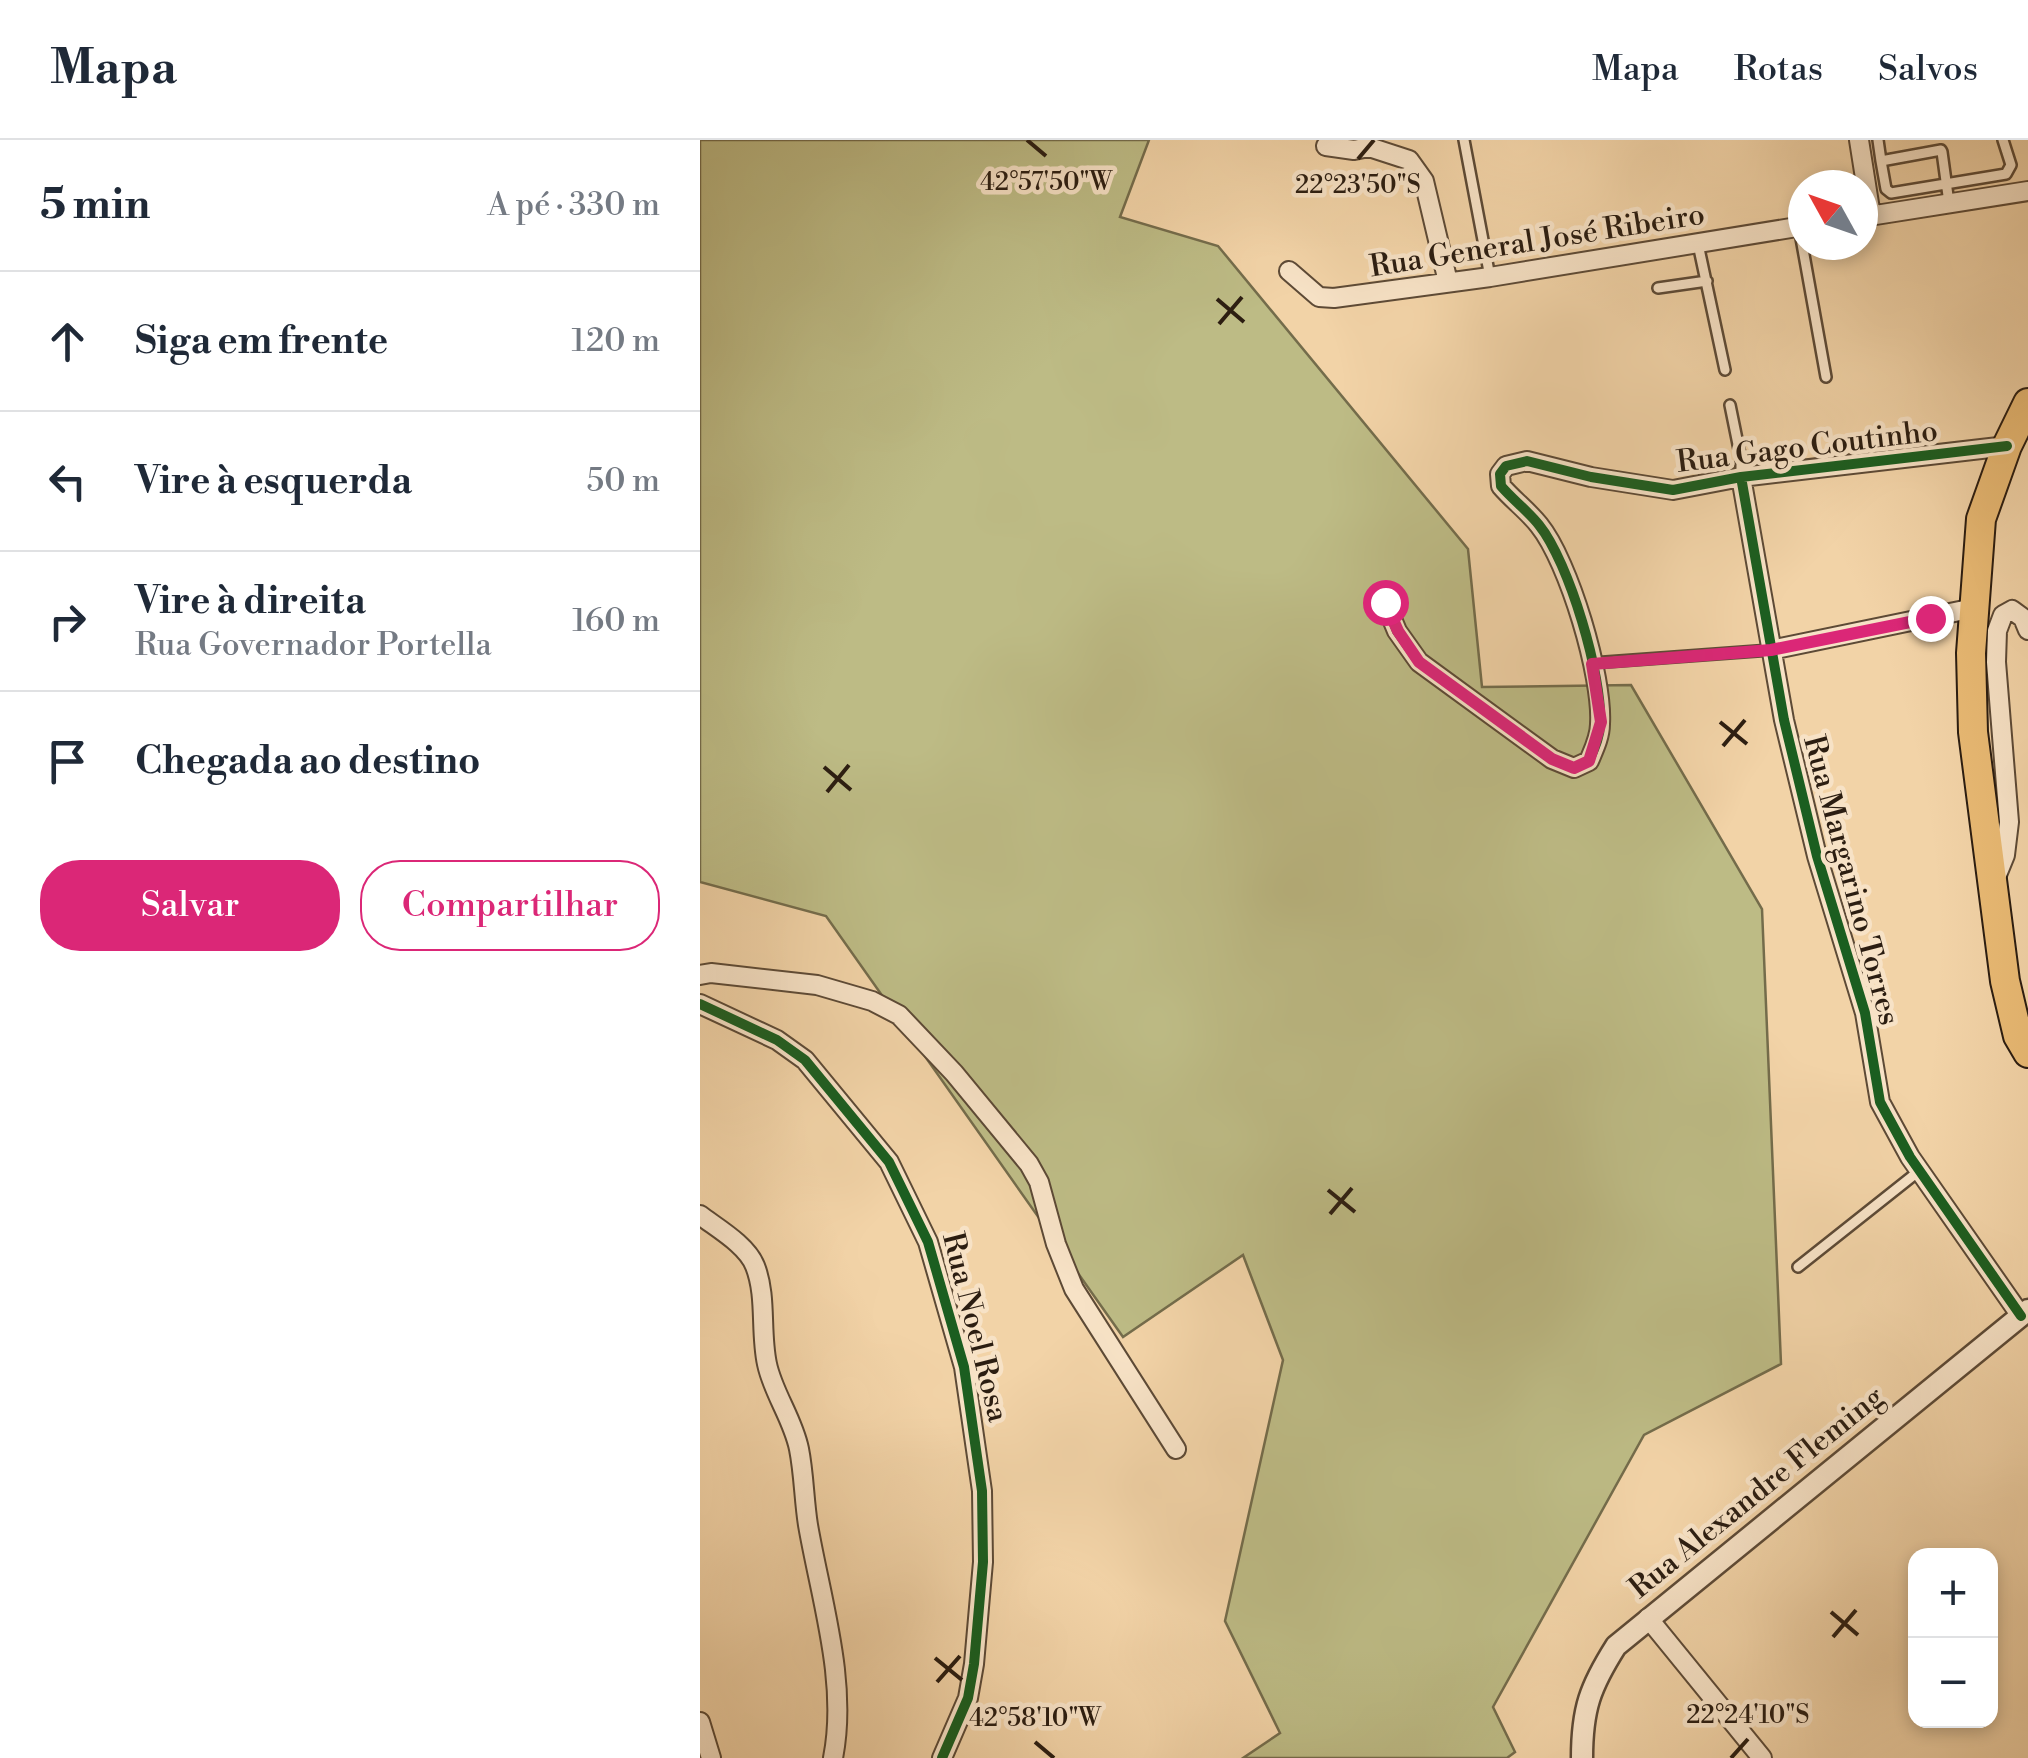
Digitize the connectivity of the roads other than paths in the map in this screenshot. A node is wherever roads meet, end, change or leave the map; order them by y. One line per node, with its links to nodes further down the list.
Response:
1 (1464, 140): 16 (lane)
2 (1859, 140): 7 (street)
3 (1878, 140): 6 (lane)
4 (2002, 140): 8 (lane)
5 (1326, 146): 18 (street)
6 (1881, 161): 8 (lane); 8 (lane)
7 (1862, 170)
8 (1945, 182): 10 (lane)
9 (2028, 191): 10 (street)
10 (1949, 204): 11 (street)
11 (1878, 215)
12 (1788, 228): 13 (street, Rua General José Ribeiro)
13 (1698, 244): 16 (street, Rua General José Ribeiro); 17 (lane)
14 (1807, 260): 21 (lane)
15 (1289, 271): 18 (street, Rua General José Ribeiro)
16 (1490, 277): 18 (street, Rua General José Ribeiro)
17 (1707, 280): 19 (lane); 20 (lane)
18 (1448, 282)
19 (1658, 288)
20 (1725, 370)
21 (1826, 377)
22 (2028, 403): 24 (main road)
23 (1730, 406): 25 (lane)
24 (2008, 446): 25 (street, Rua Gago Coutinho); 27 (main road)
25 (1741, 477): 29 (street, Rua Margarino Torres); 30 (street, Rua Gago Coutinho)
26 (1385, 602): 30 (street)
27 (1974, 608): 29 (street); 31 (main road)
28 (2028, 630): 31 (street)
29 (1771, 650): 30 (lane); 35 (street, Rua Margarino Torres)
30 (1592, 664)
31 (1992, 887): 34 (main road)
32 (700, 974): 39 (street)
33 (700, 1004): 44 (street, Rua Noel Rosa)
34 (2028, 1053)
35 (1919, 1171): 37 (lane); 38 (street, Rua Margarino Torres)
36 (700, 1214): 43 (street)
37 (1798, 1267)
38 (2024, 1313): 40 (street, Rua Alexandre Fleming)
39 (1176, 1449)
40 (1648, 1618): 45 (street, Rua Alexandre Fleming); 46 (street)
41 (700, 1722): 42 (street)
42 (711, 1758)
43 (833, 1758)
44 (942, 1758)
45 (1582, 1758)
46 (1762, 1758)

